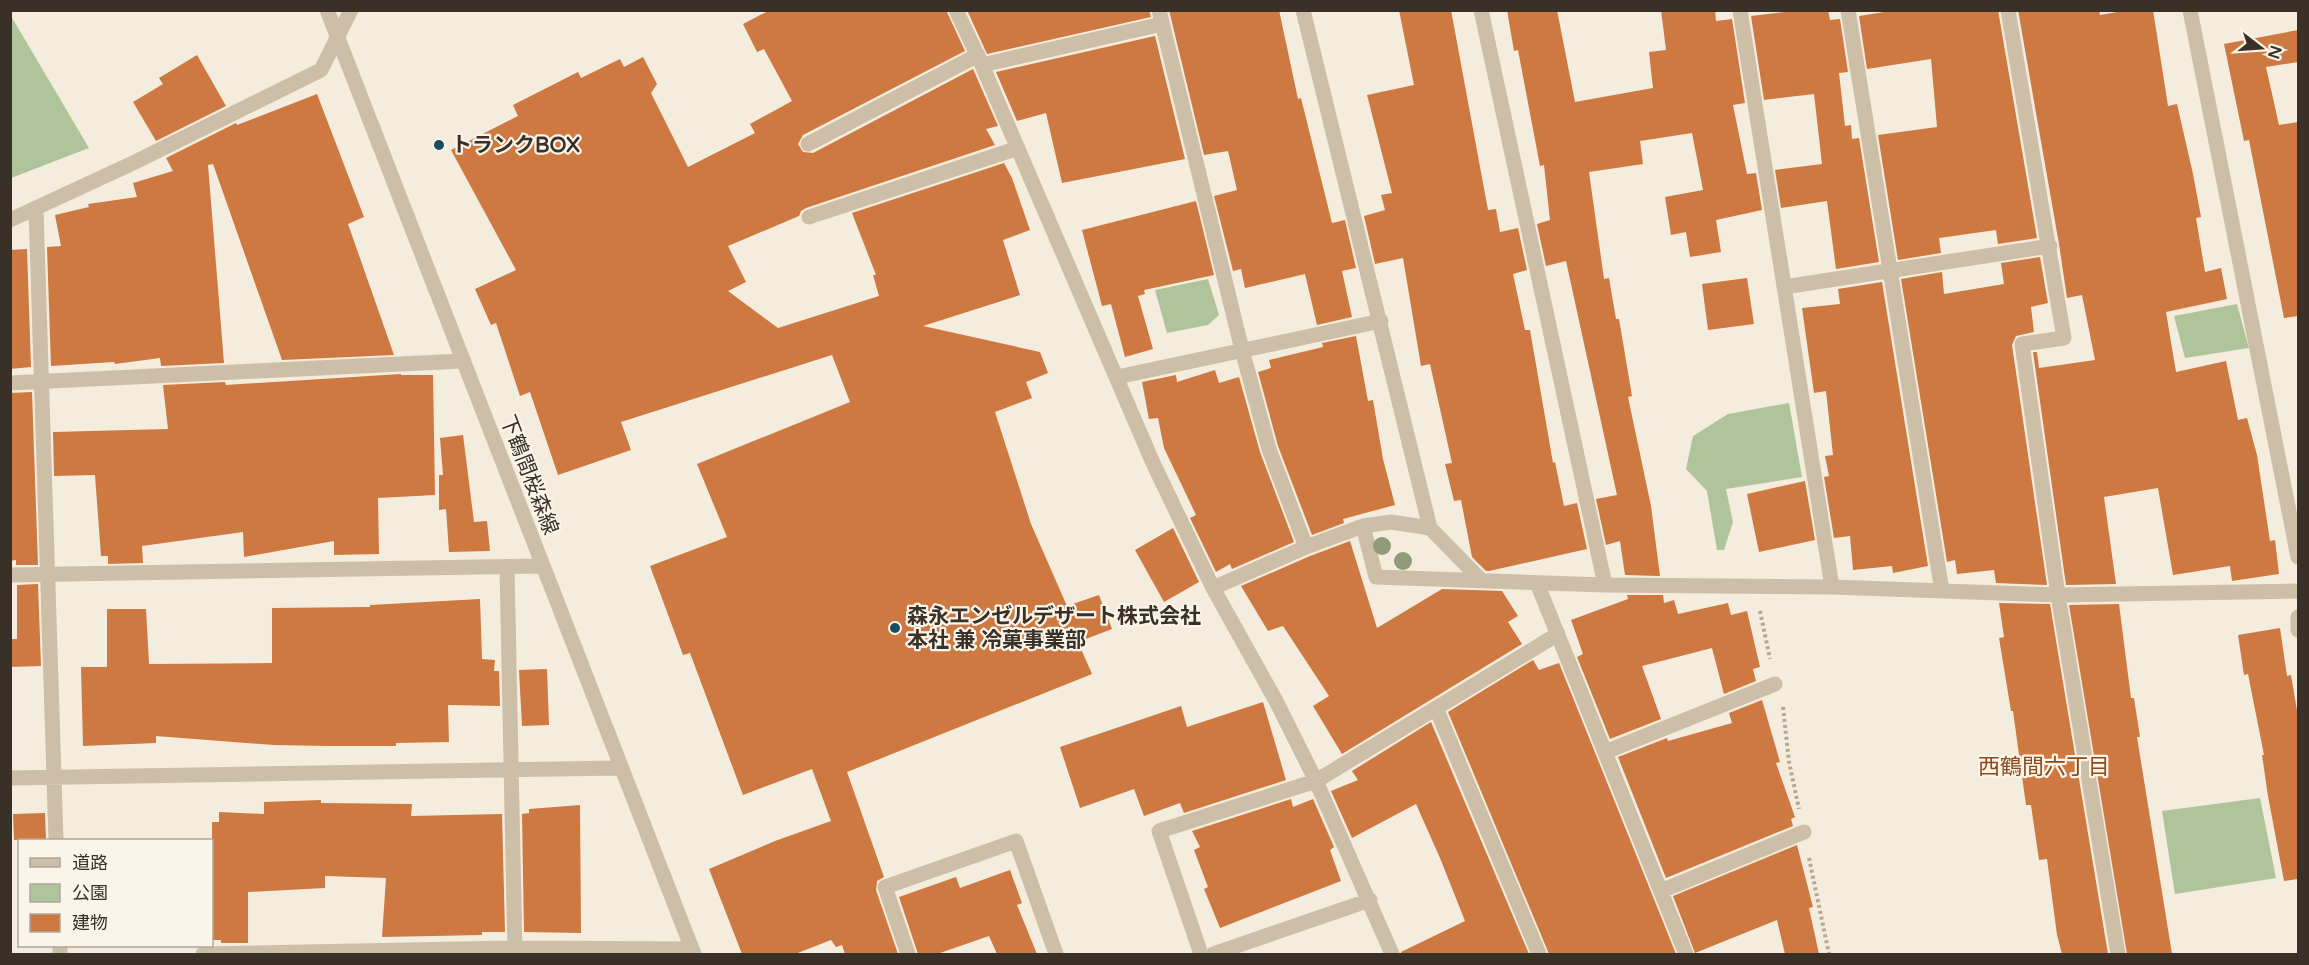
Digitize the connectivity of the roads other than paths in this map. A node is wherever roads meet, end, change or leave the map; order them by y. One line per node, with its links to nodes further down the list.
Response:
1 (327, 10): 11 (street, 下鶴間桜森線)
2 (351, 10): 11 (street)
3 (956, 10): 12 (street)
4 (1303, 10): 21 (street)
5 (1481, 10): 37 (street)
6 (1740, 10): 20 (street)
7 (1848, 10): 19 (street)
8 (2008, 10): 18 (street)
9 (2190, 10): 30 (street)
10 (1161, 17): 12 (street); 22 (street)
11 (339, 36): 15 (street); 23 (street, 下鶴間桜森線)
12 (980, 60): 13 (street); 14 (street)
13 (808, 144)
14 (1018, 148): 16 (street); 24 (street)
15 (36, 209): 17 (street); 25 (street)
16 (809, 217)
17 (10, 220)
18 (2050, 246): 19 (street); 42 (street)
19 (1889, 271): 20 (street); 40 (street)
20 (1784, 288): 38 (street)
21 (1380, 321): 22 (street); 28 (street)
22 (1242, 350): 24 (street); 29 (street)
23 (462, 361): 25 (street); 31 (street, 下鶴間桜森線)
24 (1117, 377): 39 (street)
25 (42, 381): 26 (street); 34 (street)
26 (10, 383)
27 (1363, 526): 28 (street); 29 (street); 35 (street)
28 (1430, 528): 35 (street)
29 (1306, 547): 39 (street)
30 (2298, 557)
31 (542, 566): 32 (street); 49 (street, 下鶴間桜森線)
32 (507, 567): 34 (street); 50 (street)
33 (10, 574): 34 (street)
34 (48, 574): 51 (street)
35 (1480, 579): 36 (street)
36 (1537, 583): 37 (street); 45 (street)
37 (1605, 585): 38 (street)
38 (1832, 587): 40 (street)
39 (1213, 588): 53 (street)
40 (1942, 591): 42 (street)
41 (2298, 591): 42 (street)
42 (2058, 595): 68 (street)
43 (2298, 617): 44 (street)
44 (2298, 630)
45 (1558, 633): 47 (street); 48 (street)
46 (1775, 684): 48 (street)
47 (1436, 708): 53 (street); 66 (street)
48 (1605, 752): 56 (street)
49 (621, 768): 50 (street); 59 (street, 下鶴間桜森線)
50 (511, 770): 51 (street); 58 (street)
51 (54, 777): 52 (street); 55 (street)
52 (10, 778)
53 (1316, 781): 57 (street); 63 (street)
54 (1804, 832): 56 (street)
55 (56, 839)
56 (1661, 891): 67 (street)
57 (1370, 900): 64 (street); 65 (street)
58 (515, 951): 59 (street); 60 (street)
59 (693, 952)
60 (203, 954)
61 (908, 954): 62 (street)
62 (1056, 954)
63 (1201, 954)
64 (1213, 954)
65 (1392, 954)
66 (1539, 954)
67 (1686, 954)
68 (2118, 954)

